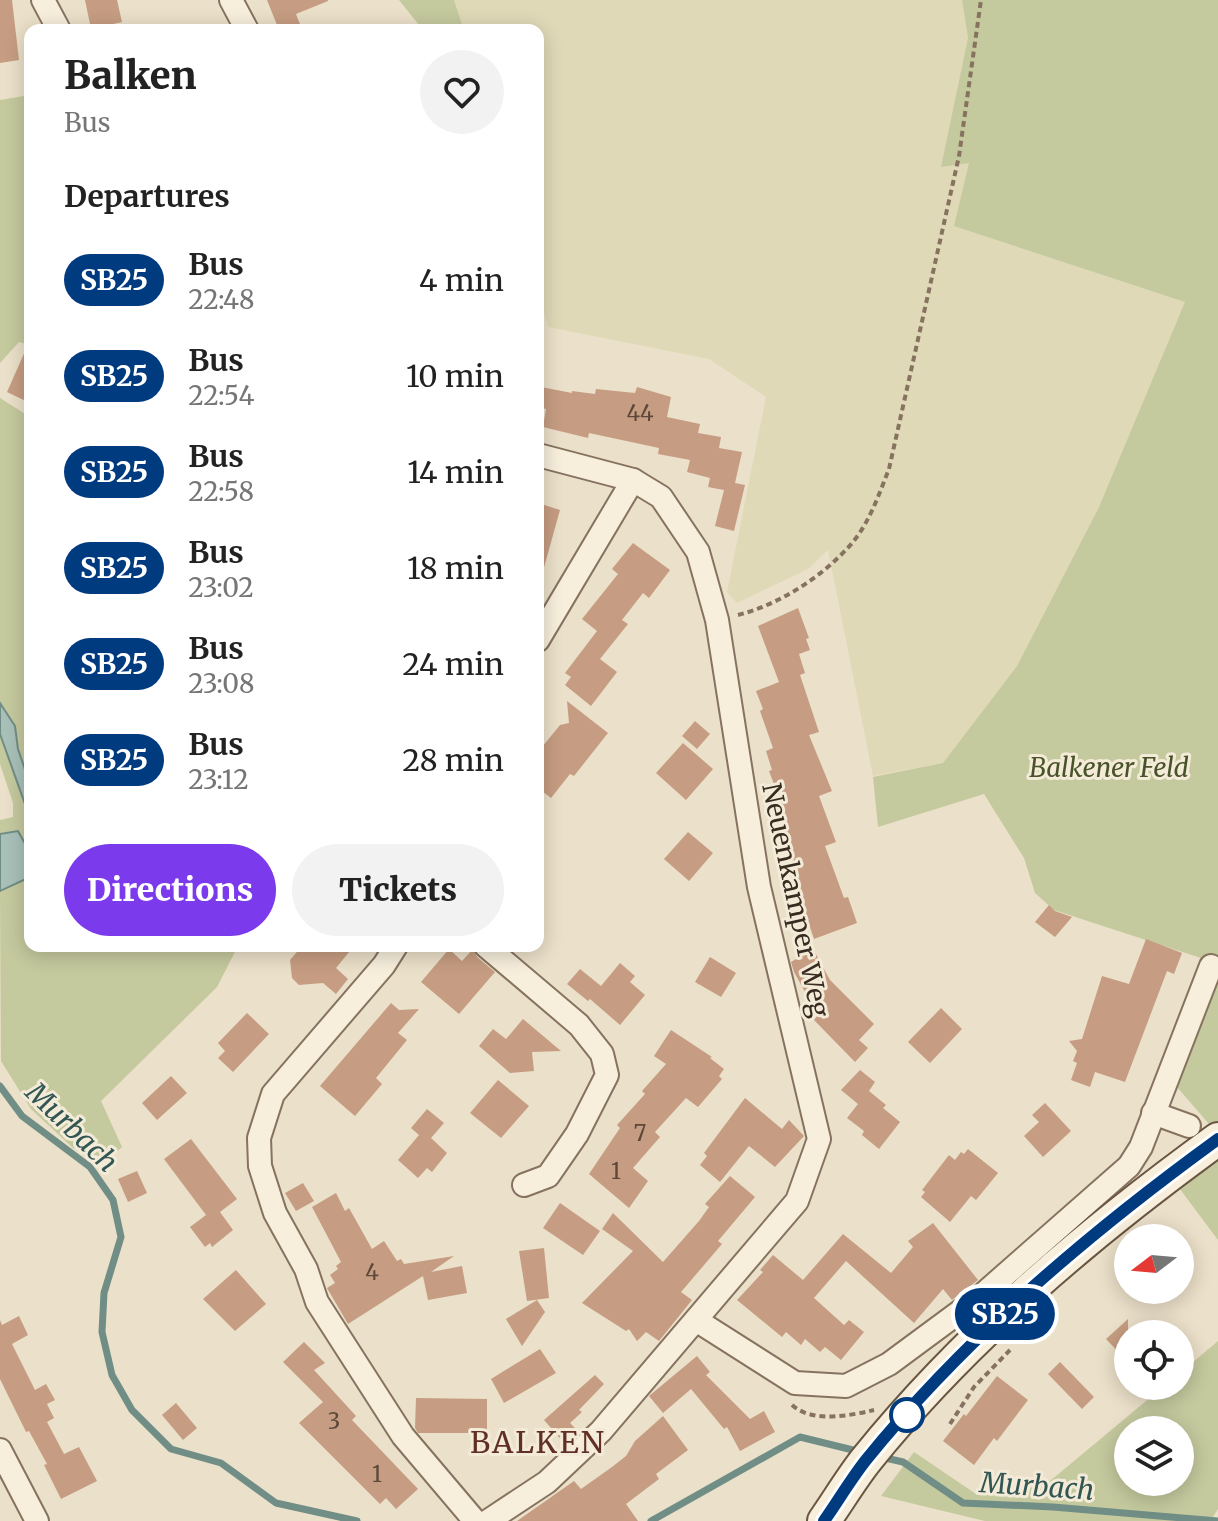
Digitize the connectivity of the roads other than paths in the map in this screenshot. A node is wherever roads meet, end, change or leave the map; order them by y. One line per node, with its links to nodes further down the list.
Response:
1 (43, 0): 3 (street)
2 (231, 0): 4 (street)
3 (56, 24)
4 (244, 24)
5 (544, 457): 6 (street, Neuenkamper Weg)
6 (633, 480): 7 (street); 14 (street, Neuenkamper Weg)
7 (544, 630)
8 (392, 952): 17 (street)
9 (493, 952): 13 (street)
10 (1211, 966): 11 (street)
11 (1153, 1113): 12 (street); 14 (street)
12 (1204, 1133): 19 (main road)
13 (524, 1185)
14 (696, 1320): 18 (street)
15 (0, 1450): 16 (street)
16 (37, 1521)
17 (475, 1521)
18 (488, 1521)
19 (824, 1521)

